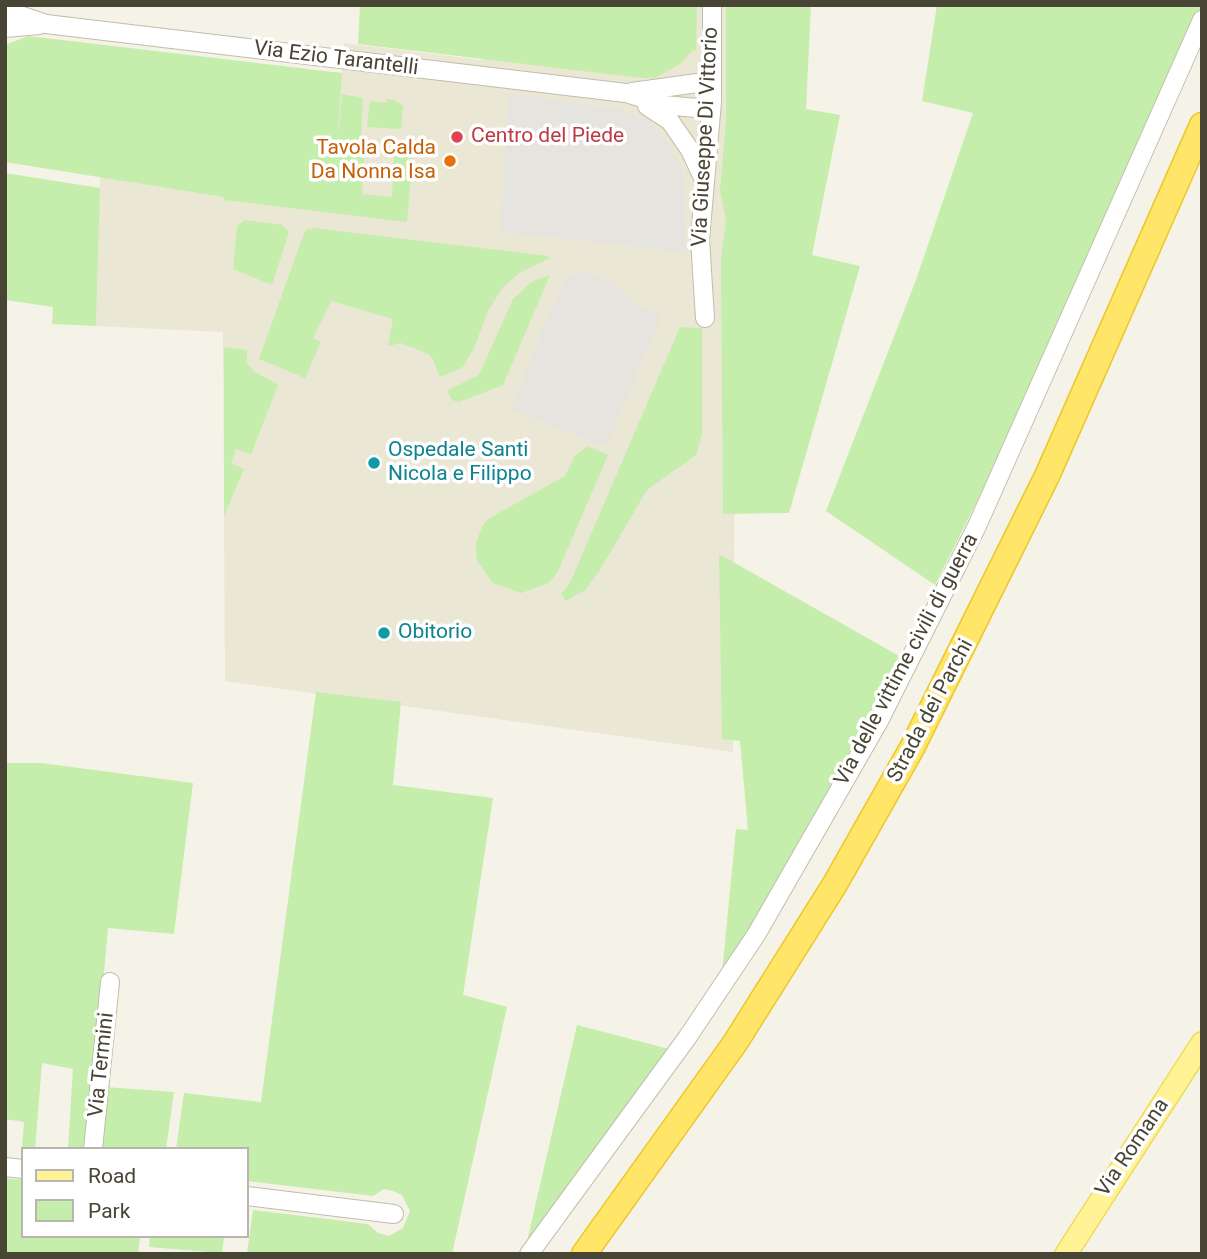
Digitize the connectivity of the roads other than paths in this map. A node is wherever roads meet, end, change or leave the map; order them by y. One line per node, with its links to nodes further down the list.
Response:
1 (712, 5): 6 (street, Via Giuseppe Di Vittorio)
2 (5, 10): 4 (street)
3 (1202, 20): 18 (street, Via delle vittime civili di guerra)
4 (46, 24): 5 (street); 7 (street, Via Ezio Tarantelli)
5 (5, 28)
6 (712, 80): 7 (street); 8 (street, Via Giuseppe Di Vittorio)
7 (626, 93): 8 (street); 11 (street)
8 (712, 102): 11 (street, Via Giuseppe Di Vittorio)
9 (1202, 125): 19 (highway, Strada dei Parchi)
10 (1202, 167): 20 (highway, Strada dei Parchi)
11 (705, 183): 12 (street, Via Giuseppe Di Vittorio)
12 (705, 317)
13 (110, 982): 15 (street, Via Termini)
14 (1202, 1043): 21 (main road, Via Romana)
15 (93, 1147)
16 (248, 1196): 17 (street)
17 (394, 1214)
18 (529, 1254)
19 (584, 1254)
20 (605, 1254)
21 (1066, 1254)

